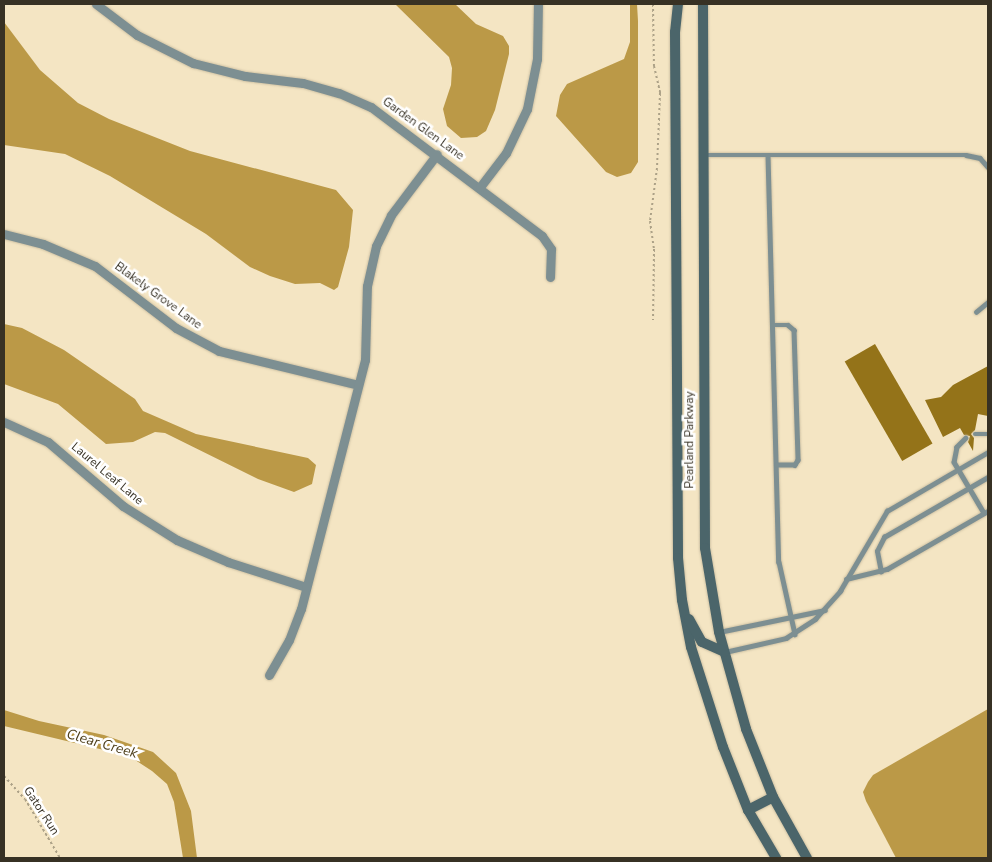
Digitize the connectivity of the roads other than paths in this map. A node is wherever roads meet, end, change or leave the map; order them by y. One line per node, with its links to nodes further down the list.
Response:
1 (96, 4): 5 (street, Garden Glen Lane)
2 (538, 4): 9 (street)
3 (676, 4): 29 (main road, Pearland Parkway)
4 (704, 4): 6 (main road, Pearland Parkway)
5 (436, 154): 9 (street, Garden Glen Lane); 15 (street)
6 (704, 155): 7 (lane); 32 (main road, Pearland Parkway)
7 (768, 155): 8 (lane); 14 (lane)
8 (988, 167)
9 (480, 187): 11 (street, Garden Glen Lane)
10 (4, 234): 15 (street, Blakely Grove Lane)
11 (550, 277)
12 (988, 302): 13 (lane)
13 (976, 312)
14 (773, 325): 21 (lane); 21 (lane)
15 (358, 385): 28 (street)
16 (4, 422): 28 (street, Laurel Leaf Lane)
17 (975, 434): 18 (lane)
18 (988, 434)
19 (966, 438): 22 (lane)
20 (988, 452): 22 (lane)
21 (776, 465): 31 (lane)
22 (958, 469): 24 (lane); 27 (lane)
23 (988, 477): 24 (lane)
24 (969, 488): 25 (lane); 26 (lane)
25 (986, 512): 26 (lane)
26 (881, 572): 27 (lane)
27 (846, 579): 30 (lane)
28 (306, 587): 35 (street)
29 (682, 600): 34 (main road); 37 (main road, Pearland Parkway)
30 (825, 610): 31 (lane); 33 (lane)
31 (791, 616): 32 (lane); 33 (lane)
32 (719, 632): 34 (main road, Pearland Parkway)
33 (794, 634): 34 (lane)
34 (724, 652): 36 (main road, Pearland Parkway)
35 (269, 675)
36 (773, 797): 37 (main road); 39 (main road, Pearland Parkway)
37 (748, 810): 38 (main road, Pearland Parkway)
38 (776, 858)
39 (807, 858)

